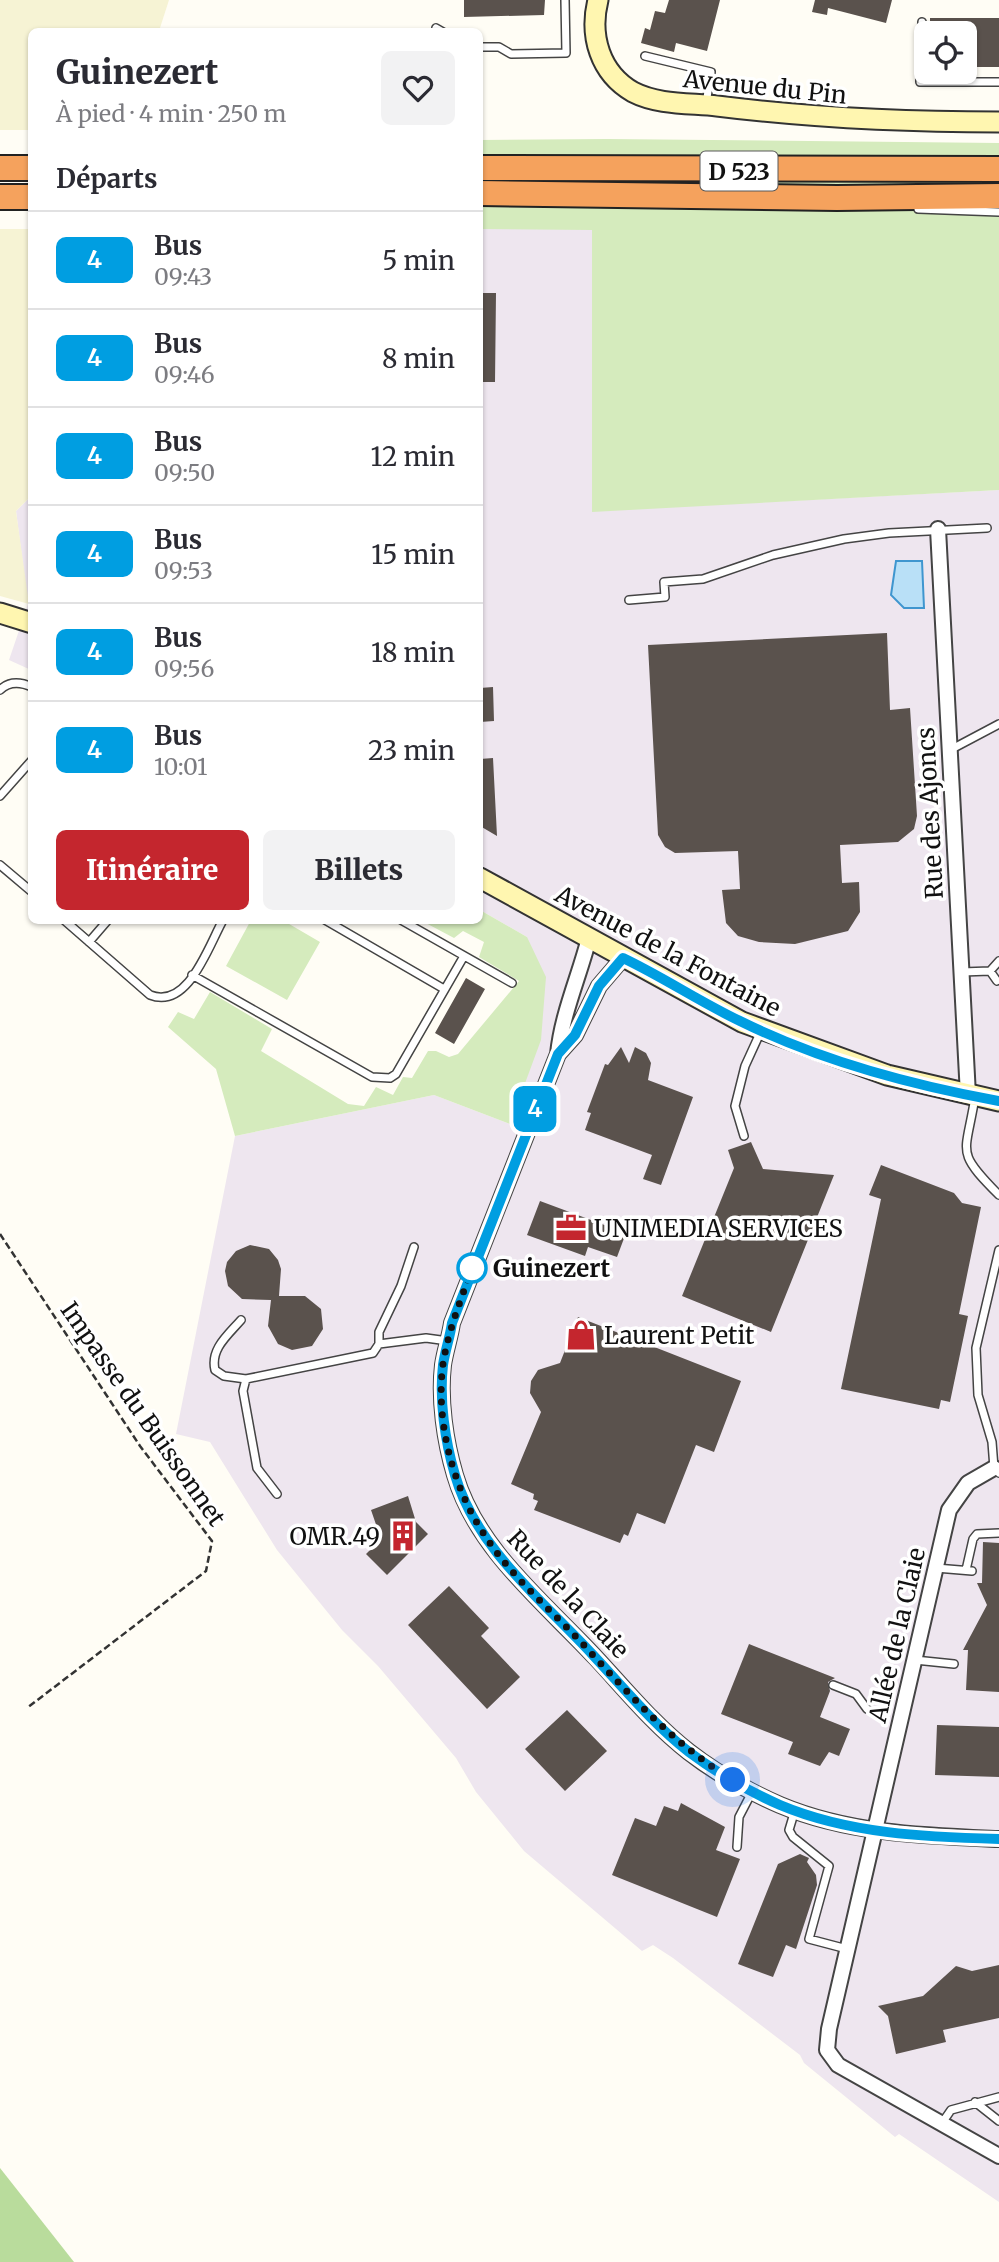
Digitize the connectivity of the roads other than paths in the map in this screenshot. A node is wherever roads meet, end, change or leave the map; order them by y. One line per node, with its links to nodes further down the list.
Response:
1 (565, 0): 3 (lane)
2 (598, 0): 7 (street, Avenue du Pin)
3 (483, 47)
4 (645, 56): 7 (lane)
5 (977, 82): 6 (lane)
6 (999, 82)
7 (706, 105): 8 (street, Avenue du Pin)
8 (999, 122)
9 (0, 168): 10 (highway)
10 (28, 168)
11 (483, 168): 12 (highway, D 523)
12 (999, 169)
13 (483, 193): 17 (highway, D 523)
14 (999, 196): 17 (highway, D 523)
15 (0, 197): 16 (highway)
16 (28, 197)
17 (837, 198): 18 (lane)
18 (887, 206)
19 (913, 209): 20 (lane)
20 (999, 212)
21 (988, 528): 22 (lane)
22 (938, 529): 23 (lane); 29 (street, Rue des Ajoncs)
23 (629, 600)
24 (0, 613): 25 (street)
25 (28, 622)
26 (28, 685): 27 (lane)
27 (0, 690)
28 (999, 724): 29 (lane)
29 (950, 751): 46 (street, Rue des Ajoncs)
30 (28, 764): 31 (lane)
31 (0, 796)
32 (0, 865): 34 (lane)
33 (483, 880): 40 (street, Avenue de la Fontaine)
34 (28, 889)
35 (69, 924): 41 (lane)
36 (105, 924): 41 (lane)
37 (221, 924): 47 (lane)
38 (332, 924): 50 (lane)
39 (408, 924): 42 (lane)
40 (589, 937): 43 (street, Avenue de la Fontaine); 52 (street, Rue de la Claie)
41 (89, 942): 47 (lane)
42 (464, 956): 49 (lane); 50 (lane)
43 (623, 958): 51 (street, Avenue de la Fontaine); 52 (street, Rue de la Claie)
44 (999, 961): 45 (lane)
45 (990, 971): 46 (lane); 48 (lane)
46 (961, 972): 53 (street, Rue des Ajoncs)
47 (192, 975): 50 (lane)
48 (997, 981)
49 (512, 983)
50 (444, 989)
51 (761, 1031): 53 (street, Avenue de la Fontaine); 55 (lane)
52 (558, 1054): 60 (street, Rue de la Claie)
53 (972, 1096): 54 (street, Avenue de la Fontaine); 56 (lane)
54 (999, 1101)
55 (744, 1136)
56 (999, 1195)
57 (414, 1247): 61 (lane)
58 (999, 1250): 63 (lane)
59 (241, 1320): 62 (lane)
60 (449, 1341): 61 (lane); 71 (street, Rue de la Claie)
61 (379, 1344): 62 (lane)
62 (246, 1379): 64 (lane)
63 (997, 1470): 66 (street, Allée de la Claie)
64 (277, 1494)
65 (999, 1533): 66 (lane)
66 (936, 1568): 67 (street, Allée de la Claie)
67 (915, 1660): 68 (lane); 73 (street, Allée de la Claie)
68 (954, 1664)
69 (832, 1685): 70 (lane)
70 (867, 1709)
71 (752, 1792): 72 (street, Rue de la Claie); 75 (lane)
72 (795, 1810): 73 (street, Rue de la Claie); 76 (lane)
73 (873, 1831): 74 (street, Rue de la Claie); 76 (street, Allée de la Claie)
74 (999, 1839)
75 (737, 1847)
76 (847, 1949): 80 (street, Allée de la Claie)
77 (999, 2097): 78 (lane)
78 (975, 2102): 79 (lane); 80 (lane)
79 (999, 2121)
80 (942, 2123): 81 (street, Allée de la Claie)
81 (999, 2155)

